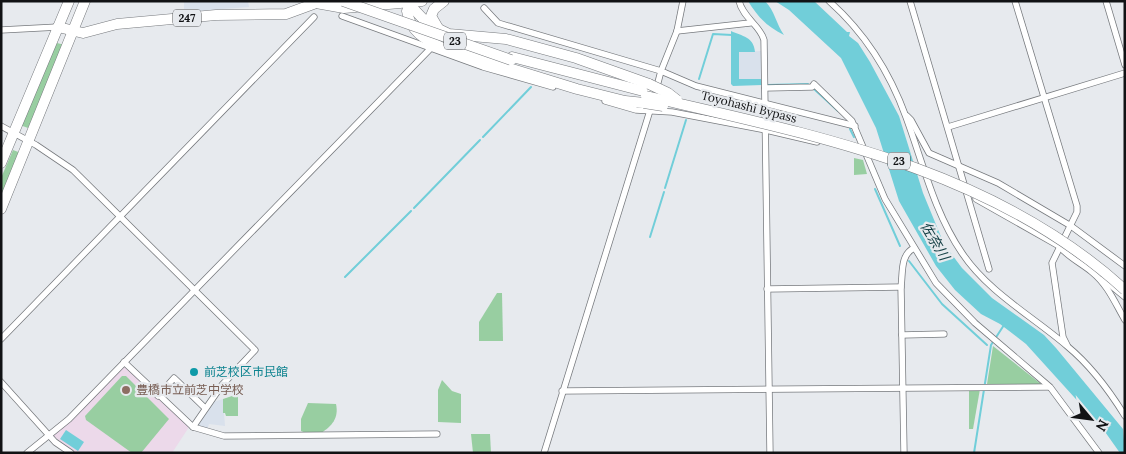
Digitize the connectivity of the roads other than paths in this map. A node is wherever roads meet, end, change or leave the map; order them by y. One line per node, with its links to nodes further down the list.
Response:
1 (69, 1): 20 (highway)
2 (85, 1): 24 (highway)
3 (343, 1): 27 (highway, Toyohashi Bypass / 23, bridge)
4 (352, 1): 27 (highway, Toyohashi Bypass / 23, bridge)
5 (422, 1): 14 (highway, 247)
6 (444, 1): 25 (highway)
7 (683, 1): 23 (street)
8 (739, 1): 19 (street)
9 (829, 1): 35 (street)
10 (910, 1): 38 (street)
11 (1015, 1): 33 (street)
12 (1106, 1): 28 (street)
13 (313, 2): 15 (highway, 247); 24 (highway, 247)
14 (409, 2): 15 (highway, 247); 21 (highway); 25 (highway)
15 (381, 6): 21 (highway)
16 (484, 8): 29 (street)
17 (342, 16): 26 (street)
18 (314, 17): 47 (street)
19 (750, 22): 23 (street); 31 (street)
20 (58, 28): 22 (street); 24 (highway, 247); 40 (highway)
21 (413, 28): 32 (highway)
22 (1, 30)
23 (677, 30): 29 (street)
24 (73, 31): 41 (highway)
25 (446, 32): 32 (highway)
26 (430, 49): 32 (street); 55 (street)
27 (512, 58): 32 (highway, Toyohashi Bypass / 23)
28 (1125, 65)
29 (661, 71): 32 (street); 34 (street)
30 (1125, 73): 33 (street)
31 (765, 88): 34 (street); 37 (street)
32 (647, 97): 39 (street); 57 (highway, Toyohashi Bypass / 23, bridge); 57 (highway, Toyohashi Bypass / 23, bridge); 68 (street)
33 (1044, 98): 38 (street); 48 (street)
34 (765, 102): 37 (street); 39 (street)
35 (906, 115): 44 (street); 62 (street)
36 (1, 126): 40 (street)
37 (854, 126): 42 (street)
38 (948, 127): 44 (street)
39 (766, 130): 42 (street); 56 (street)
40 (14, 133): 41 (street); 43 (highway)
41 (29, 142): 46 (highway); 47 (street)
42 (866, 154): 50 (street)
43 (1, 162)
44 (958, 164): 45 (street); 48 (street)
45 (967, 194): 49 (street); 52 (street)
46 (1, 209)
47 (120, 217): 55 (street); 61 (street)
48 (1071, 226): 49 (street); 51 (street)
49 (1059, 246): 53 (street); 62 (street)
50 (914, 248): 54 (street); 66 (street)
51 (1125, 266)
52 (990, 269)
53 (1092, 272): 57 (street); 58 (street)
54 (901, 287): 56 (street); 60 (street)
55 (194, 289): 63 (street); 70 (street)
56 (767, 289): 67 (street)
57 (1124, 291)
58 (1125, 320)
59 (944, 334): 60 (street)
60 (902, 335): 65 (street)
61 (1, 339)
62 (1068, 346): 71 (street)
63 (124, 362): 69 (street); 74 (street)
64 (1, 382): 74 (street)
65 (903, 387): 66 (street); 67 (street); 79 (street)
66 (1050, 387): 80 (street)
67 (769, 389): 68 (street); 78 (street)
68 (562, 391): 77 (street)
69 (158, 396): 70 (street); 72 (street)
70 (205, 408): 72 (street)
71 (1125, 416)
72 (193, 427): 73 (street)
73 (437, 434)
74 (50, 436): 75 (street); 76 (street)
75 (27, 453)
76 (71, 453)
77 (544, 453)
78 (770, 453)
79 (904, 453)
80 (1099, 453)

